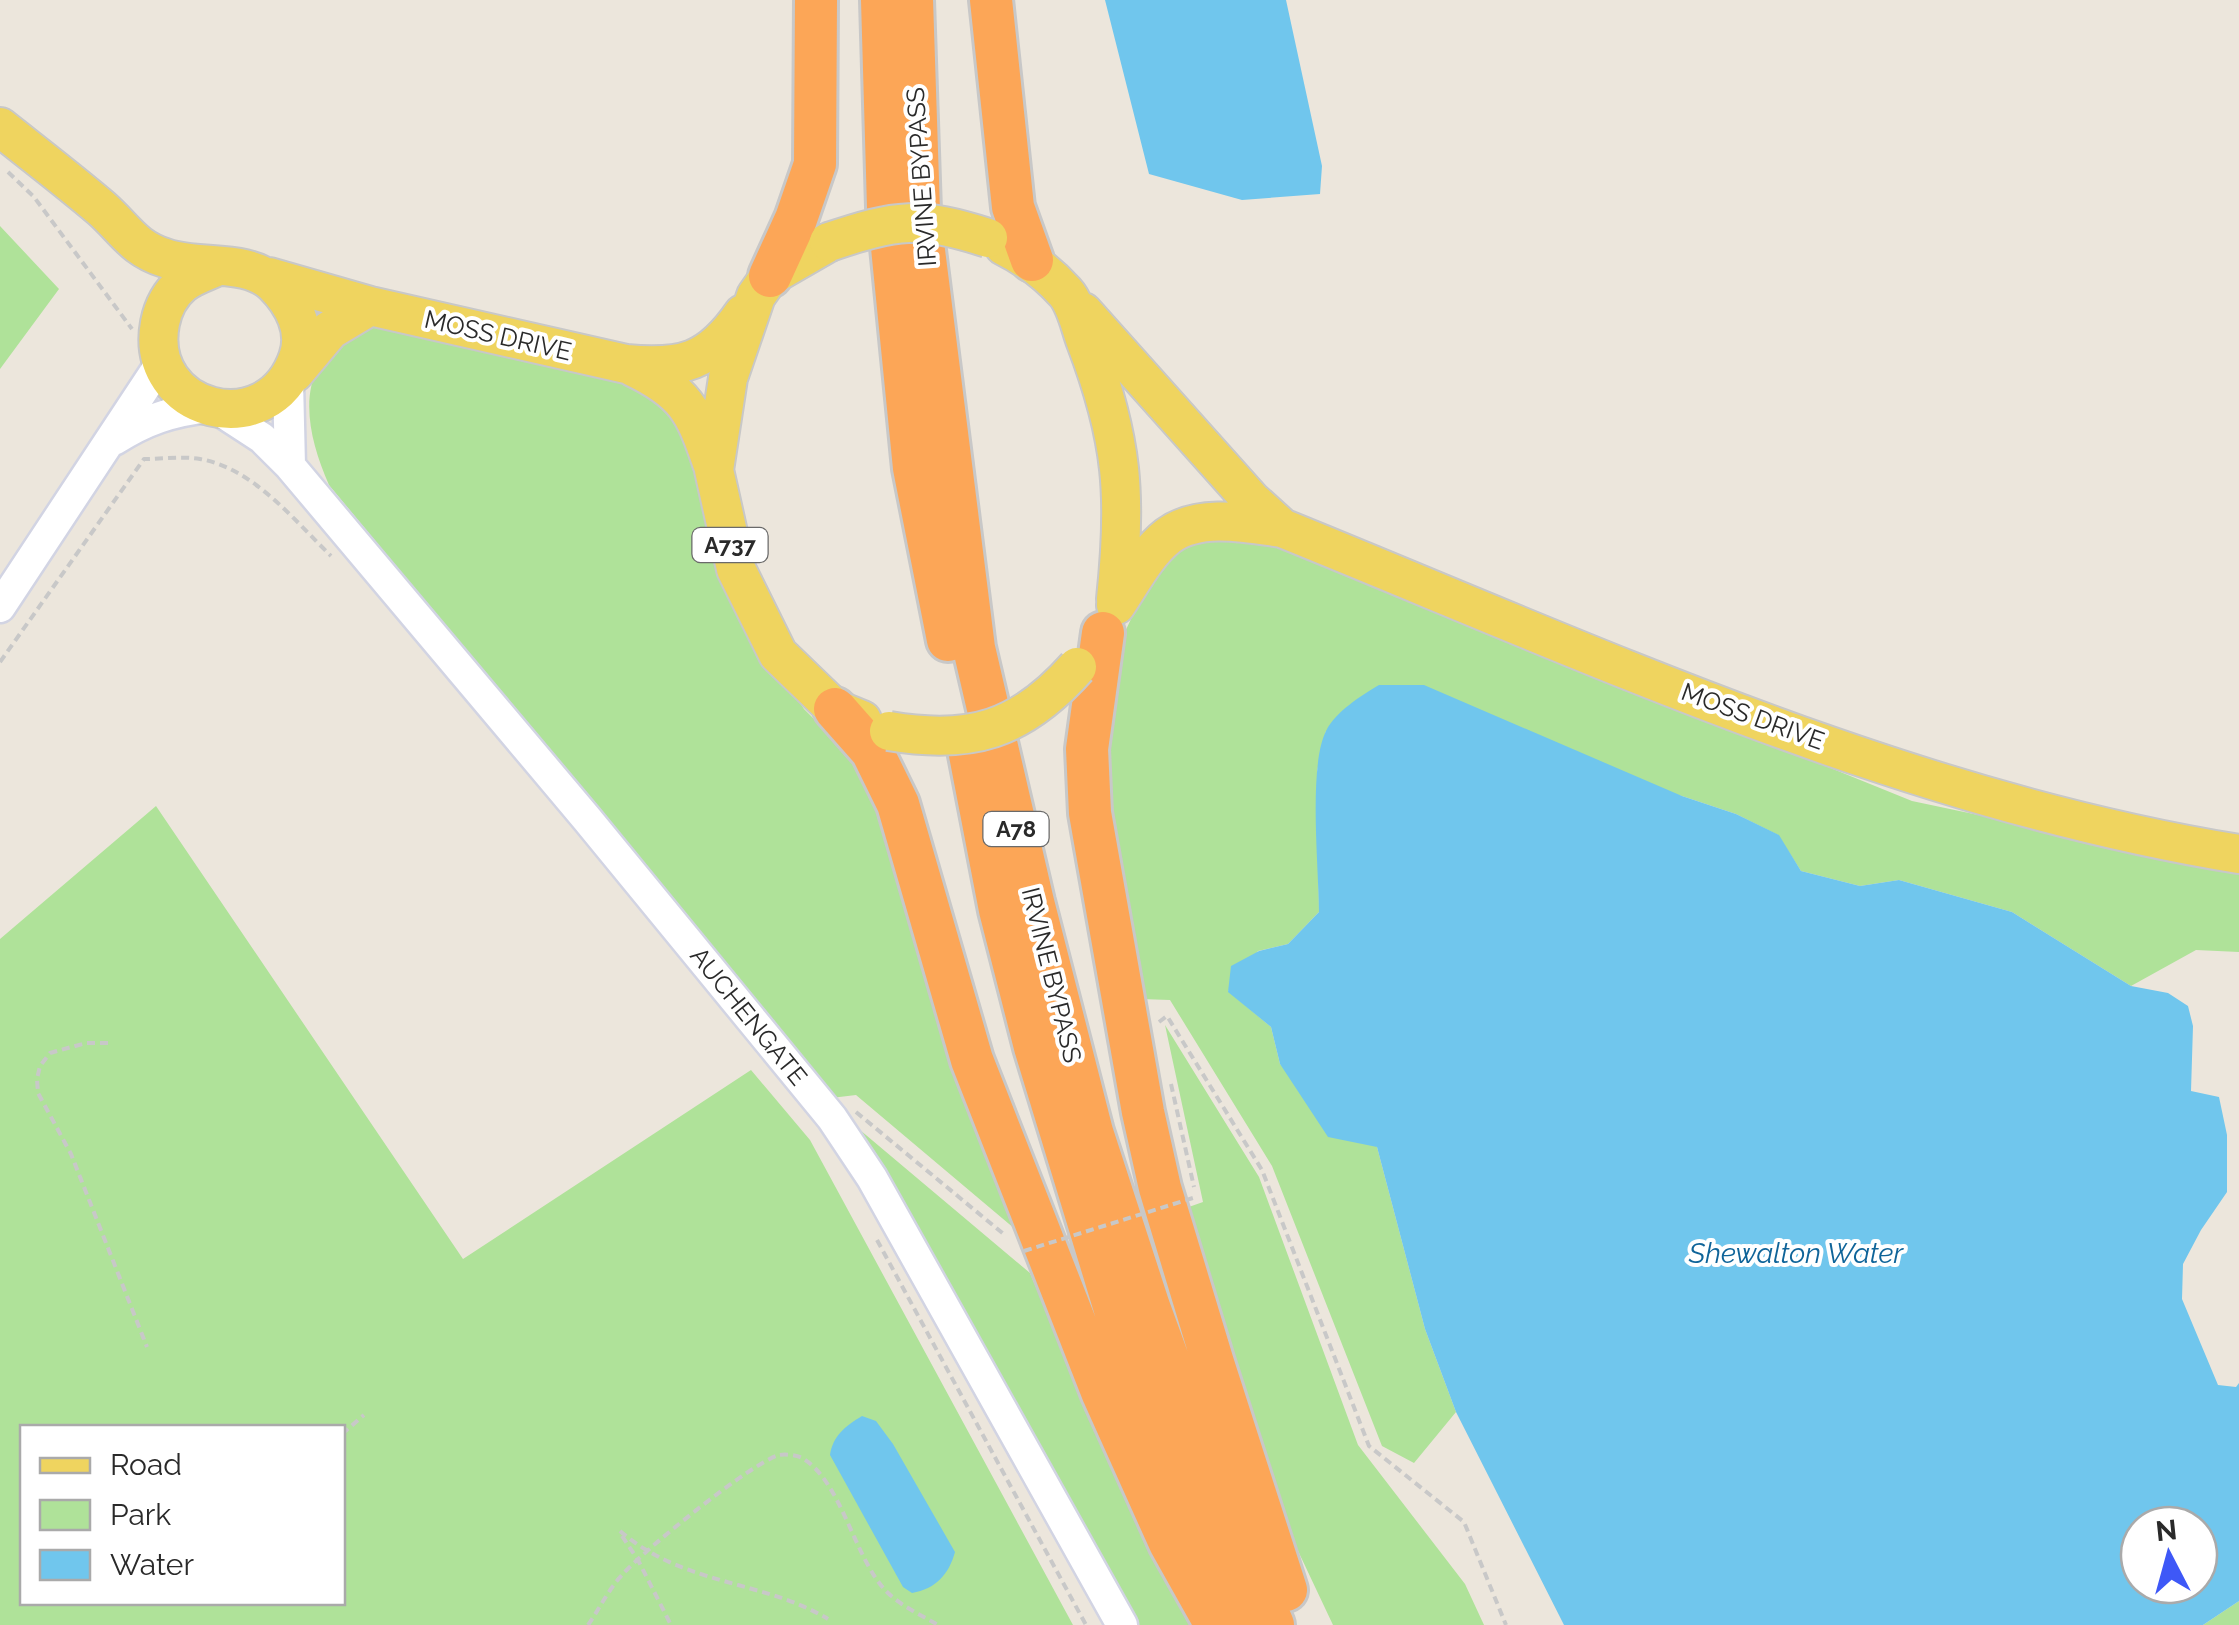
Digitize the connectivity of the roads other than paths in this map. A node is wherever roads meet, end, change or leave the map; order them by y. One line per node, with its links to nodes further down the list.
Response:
1 (816, 0): 10 (highway)
2 (882, 0): 27 (highway, IRVINE BYPASS / A78)
3 (912, 0): 28 (highway, IRVINE BYPASS / A78)
4 (991, 0): 7 (highway)
5 (0, 127): 6 (main road, A737)
6 (144, 251): 8 (main road, A737); 13 (main road)
7 (1032, 260): 10 (main road, A737, bridge); 11 (main road, A737)
8 (216, 268): 9 (main road, A737); 13 (main road)
9 (266, 277): 12 (main road, MOSS DRIVE / A737); 15 (main road)
10 (763, 286): 14 (main road, MOSS DRIVE / A737); 19 (main road, A737)
11 (1068, 295): 20 (main road, MOSS DRIVE); 22 (main road, A737)
12 (370, 306): 14 (main road, MOSS DRIVE / A737); 15 (main road)
13 (159, 351): 16 (main road); 17 (street)
14 (626, 364): 19 (main road, MOSS DRIVE / A737)
15 (289, 379): 16 (main road); 18 (street)
16 (214, 408): 17 (street); 18 (street, AUCHENGATE)
17 (108, 444): 21 (street)
18 (290, 466): 25 (street, AUCHENGATE)
19 (714, 470): 23 (main road, A737)
20 (1282, 528): 22 (main road, MOSS DRIVE); 24 (main road, MOSS DRIVE)
21 (0, 607)
22 (1109, 619): 23 (main road, A737, bridge); 29 (highway)
23 (836, 709): 26 (highway)
24 (2239, 854)
25 (1122, 1625)
26 (1216, 1625)
27 (1240, 1625)
28 (1273, 1625)
29 (1298, 1625)

